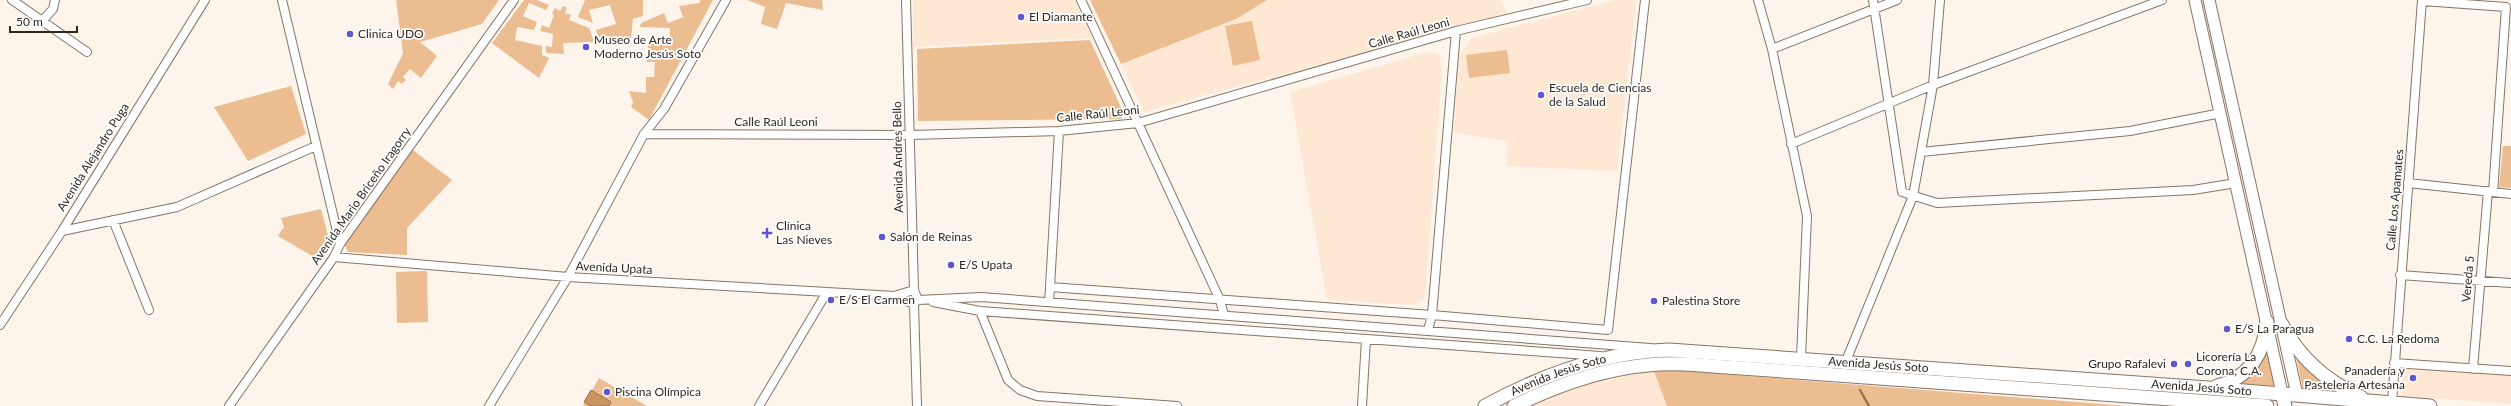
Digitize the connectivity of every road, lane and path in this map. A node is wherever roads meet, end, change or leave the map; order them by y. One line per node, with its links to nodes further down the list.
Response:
1 (12, 0): 20 (street)
2 (55, 0): 20 (street)
3 (204, 0): 40 (street, Avenida Alejandro Puga)
4 (282, 0): 32 (street)
5 (514, 0): 41 (street, Avenida Mario Briceño Iragorry)
6 (726, 0): 29 (street)
7 (906, 0): 30 (street, Avenida Andres Bello)
8 (1081, 0): 27 (street)
9 (1587, 0): 21 (street, Calle Raúl Leoni)
10 (1644, 0): 57 (street)
11 (1758, 0): 22 (street)
12 (1873, 0): 19 (street)
13 (1898, 0): 19 (street)
14 (1940, 0): 24 (street)
15 (2162, 0): 24 (street)
16 (2195, 0): 26 (street)
17 (2210, 0): 59 (street)
18 (2422, 1): 35 (street, Calle Los Apamates); 36 (street, Vereda 5)
19 (1874, 9): 22 (street); 25 (street)
20 (43, 20): 23 (street)
21 (1456, 31): 27 (street, Calle Raúl Leoni); 57 (street)
22 (1772, 49): 31 (street)
23 (87, 52)
24 (1933, 85): 25 (street); 33 (street)
25 (1889, 102): 31 (street); 38 (street)
26 (2221, 113): 33 (street); 34 (street)
27 (1138, 124): 28 (street, Calle Raúl Leoni); 51 (street)
28 (1059, 131): 30 (street, Calle Raúl Leoni); 47 (street)
29 (644, 134): 30 (street, Calle Raúl Leoni); 44 (street)
30 (910, 135): 48 (street, Avenida Andres Bello)
31 (1791, 144): 65 (street)
32 (316, 146): 39 (street); 41 (street)
33 (1921, 152): 38 (street)
34 (2236, 183): 38 (street); 58 (street)
35 (2408, 183): 36 (street); 43 (street, Calle Los Apamates)
36 (2490, 192): 37 (street); 45 (street, Vereda 5)
37 (2511, 194)
38 (1913, 196): 66 (street)
39 (113, 220): 40 (street); 54 (street)
40 (62, 231): 60 (street, Avenida Alejandro Puga)
41 (340, 244): 42 (street, Avenida Mario Briceño Iragorry)
42 (334, 257): 44 (street, Avenida Upata); 78 (street, Avenida Mario Briceño Iragorry)
43 (2400, 275): 45 (street); 67 (street, Calle Los Apamates)
44 (568, 277): 49 (street, Avenida Upata); 79 (street)
45 (2480, 281): 46 (street); 69 (street, Vereda 5)
46 (2511, 283)
47 (1050, 288): 51 (street); 53 (street)
48 (914, 290): 50 (street, Avenida Upata); 52 (street, Avenida Andres Bello)
49 (827, 292): 50 (street, Avenida Upata); 80 (street)
50 (894, 296): 52 (street, Avenida Upata)
51 (1220, 300): 56 (street); 57 (street)
52 (916, 302): 53 (street); 55 (street); 81 (street, Avenida Andres Bello)
53 (1049, 302): 56 (street)
54 (149, 310)
55 (980, 311): 62 (street); 72 (street)
56 (1224, 315): 61 (street)
57 (1432, 315): 61 (street)
58 (2266, 322): 71 (main road); 73 (street)
59 (2281, 323): 74 (street); 76 (main road)
60 (0, 325)
61 (1428, 330): 63 (street)
62 (1366, 339): 64 (street); 84 (street)
63 (1669, 350): 64 (main road, Avenida Jesús Soto); 65 (main road, Avenida Jesús Soto)
64 (1614, 357): 68 (street); 85 (main road, Avenida Jesús Soto)
65 (1801, 358): 66 (main road, Avenida Jesús Soto)
66 (1846, 361): 71 (main road, Avenida Jesús Soto)
67 (2394, 363): 69 (street); 77 (street, Calle Los Apamates)
68 (1648, 365): 75 (main road, Avenida Jesús Soto); 86 (main road, Avenida Jesús Soto)
69 (2473, 369): 70 (street)
70 (2511, 371)
71 (2208, 388): 73 (main road, Avenida Jesús Soto)
72 (1076, 399): 82 (street); 83 (street)
73 (2284, 400): 74 (main road, Avenida Jesús Soto)
74 (2298, 400): 76 (main road, Avenida Jesús Soto)
75 (2203, 401): 87 (main road); 88 (main road, Avenida Jesús Soto)
76 (2370, 401): 77 (main road, Avenida Jesús Soto)
77 (2392, 403): 89 (main road, Avenida Jesús Soto)
78 (229, 406)
79 (490, 406)
80 (759, 406)
81 (916, 406)
82 (1082, 406)
83 (1178, 406)
84 (1362, 406)
85 (1485, 406)
86 (1514, 406)
87 (2217, 406)
88 (2267, 406)
89 (2430, 406)

